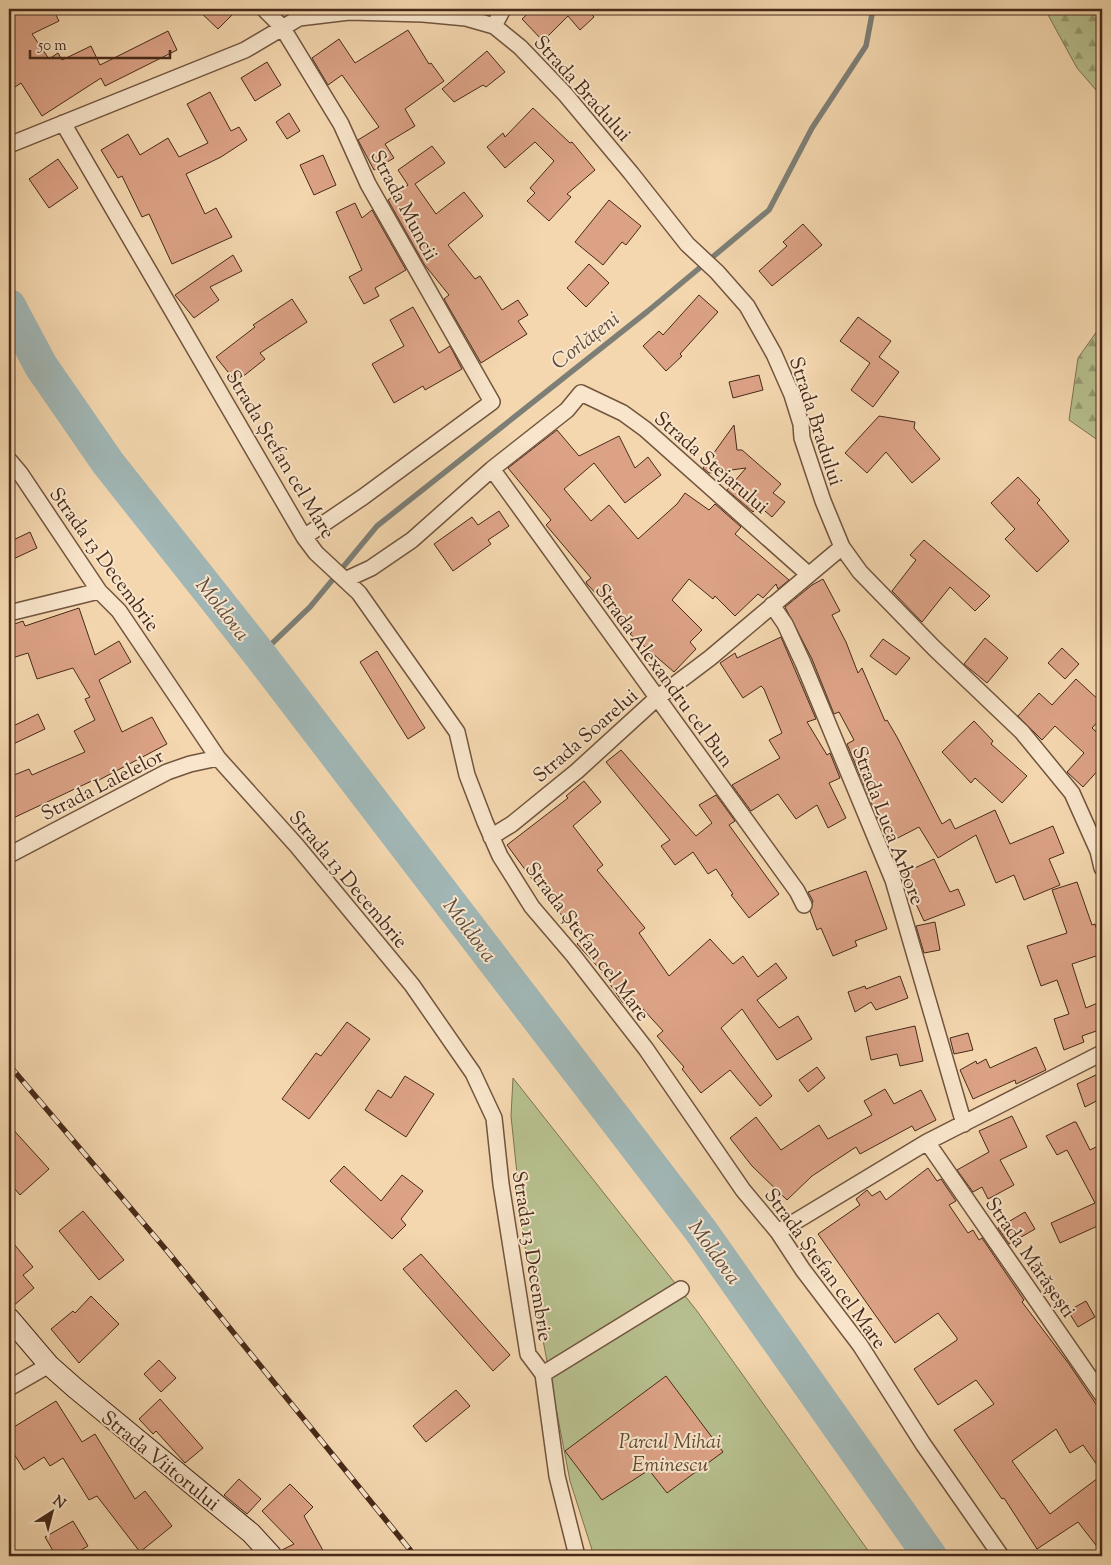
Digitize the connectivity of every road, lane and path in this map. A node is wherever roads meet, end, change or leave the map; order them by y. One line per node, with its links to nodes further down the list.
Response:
1 (264, 9): 4 (street, Strada Muncii)
2 (504, 9): 3 (street)
3 (494, 26): 4 (street, Strada Bradului); 11 (street, Strada Bradului)
4 (282, 27): 5 (street, Strada Bradului); 10 (street, Strada Muncii)
5 (63, 123): 6 (street, Strada Bradului); 10 (street, Strada Ștefan cel Mare)
6 (9, 145)
7 (9, 460): 9 (street, Strada 13 Decembrie)
8 (492, 470): 12 (street, Strada Stejarului); 13 (street); 17 (street, Strada Alexandru cel Bun)
9 (14, 475): 14 (street, Strada 13 Decembrie)
10 (304, 538): 13 (street, Strada Ștefan cel Mare)
11 (842, 547): 12 (street, Strada Soarelui); 21 (street, Strada Bradului)
12 (808, 574): 15 (street, Strada Soarelui)
13 (345, 580): 19 (street, Strada Ștefan cel Mare)
14 (99, 592): 16 (street); 18 (street, Strada 13 Decembrie)
15 (772, 605): 17 (street, Strada Soarelui); 24 (street, Strada Luca Arbore)
16 (9, 613)
17 (658, 698): 19 (street, Strada Soarelui); 22 (street, Strada Alexandru cel Bun)
18 (218, 758): 20 (street, Strada Lalelelor); 30 (street, Strada 13 Decembrie)
19 (492, 837): 26 (street, Strada Ștefan cel Mare)
20 (9, 855)
21 (1102, 868)
22 (804, 905)
23 (1102, 1053): 24 (street)
24 (964, 1124): 25 (street)
25 (927, 1142): 26 (street); 32 (street, Strada Mărășești)
26 (778, 1232): 35 (street, Strada Ștefan cel Mare)
27 (681, 1289): 30 (street, Strada 13 Decembrie)
28 (9, 1318): 29 (street, Strada Viitorului)
29 (49, 1365): 31 (street); 33 (street, Strada Viitorului)
30 (543, 1374): 34 (street, Strada 13 Decembrie)
31 (9, 1388)
32 (1102, 1395)
33 (272, 1556)
34 (577, 1556)
35 (1002, 1556)

